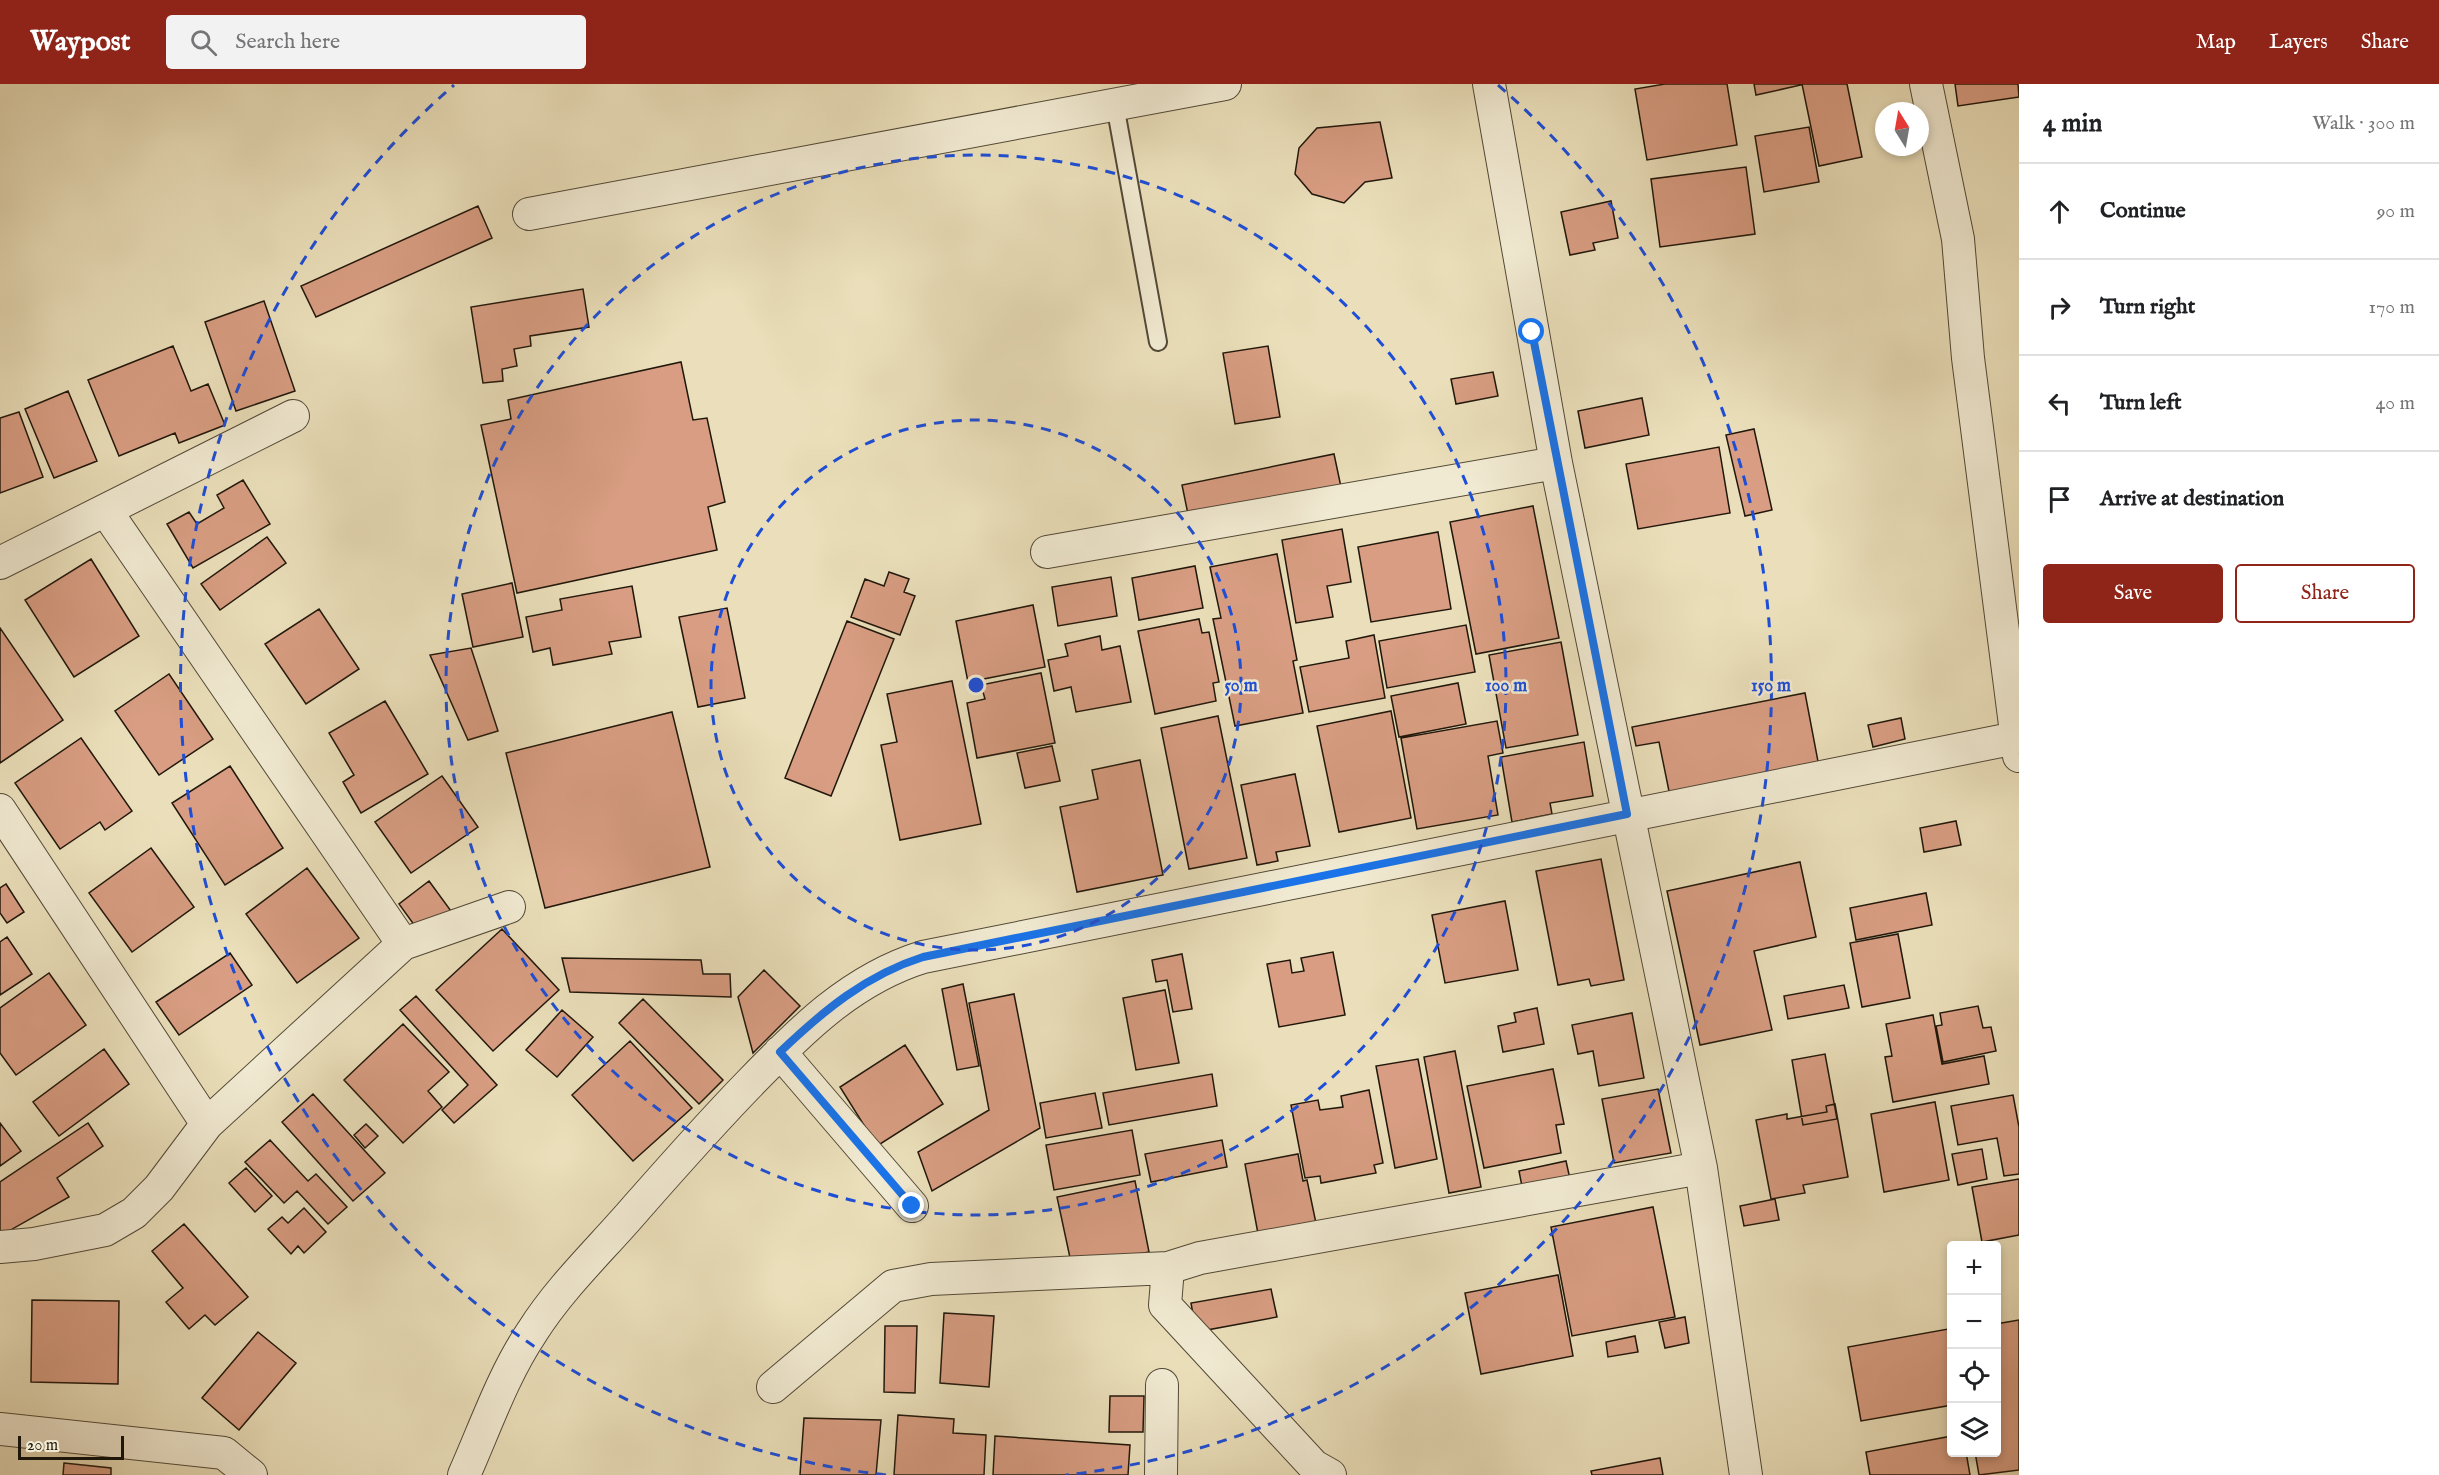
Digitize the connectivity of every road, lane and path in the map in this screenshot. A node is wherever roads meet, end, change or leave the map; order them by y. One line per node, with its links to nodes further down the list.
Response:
1 (1225, 84): 4 (street)
2 (1489, 84): 8 (street)
3 (1926, 84): 12 (street)
4 (1115, 105): 5 (street); 6 (lane)
5 (529, 214)
6 (1158, 342)
7 (293, 416): 9 (street)
8 (1556, 463): 10 (street); 14 (street)
9 (105, 511): 11 (street); 16 (street)
10 (1047, 552)
11 (0, 563)
12 (2018, 747): 14 (street)
13 (0, 810): 18 (street)
14 (1627, 814): 17 (street); 19 (street)
15 (509, 907): 16 (street)
16 (403, 944): 18 (street)
17 (780, 1052): 20 (street); 28 (street)
18 (207, 1124): 21 (street)
19 (1701, 1168): 22 (street); 31 (street)
20 (912, 1206)
21 (0, 1247)
22 (1168, 1268): 24 (street); 30 (street)
23 (1162, 1385): 29 (street)
24 (773, 1388)
25 (0, 1429): 26 (street)
26 (223, 1464): 27 (street)
27 (251, 1475)
28 (464, 1475)
29 (1161, 1475)
30 (1330, 1475)
31 (1746, 1475)

